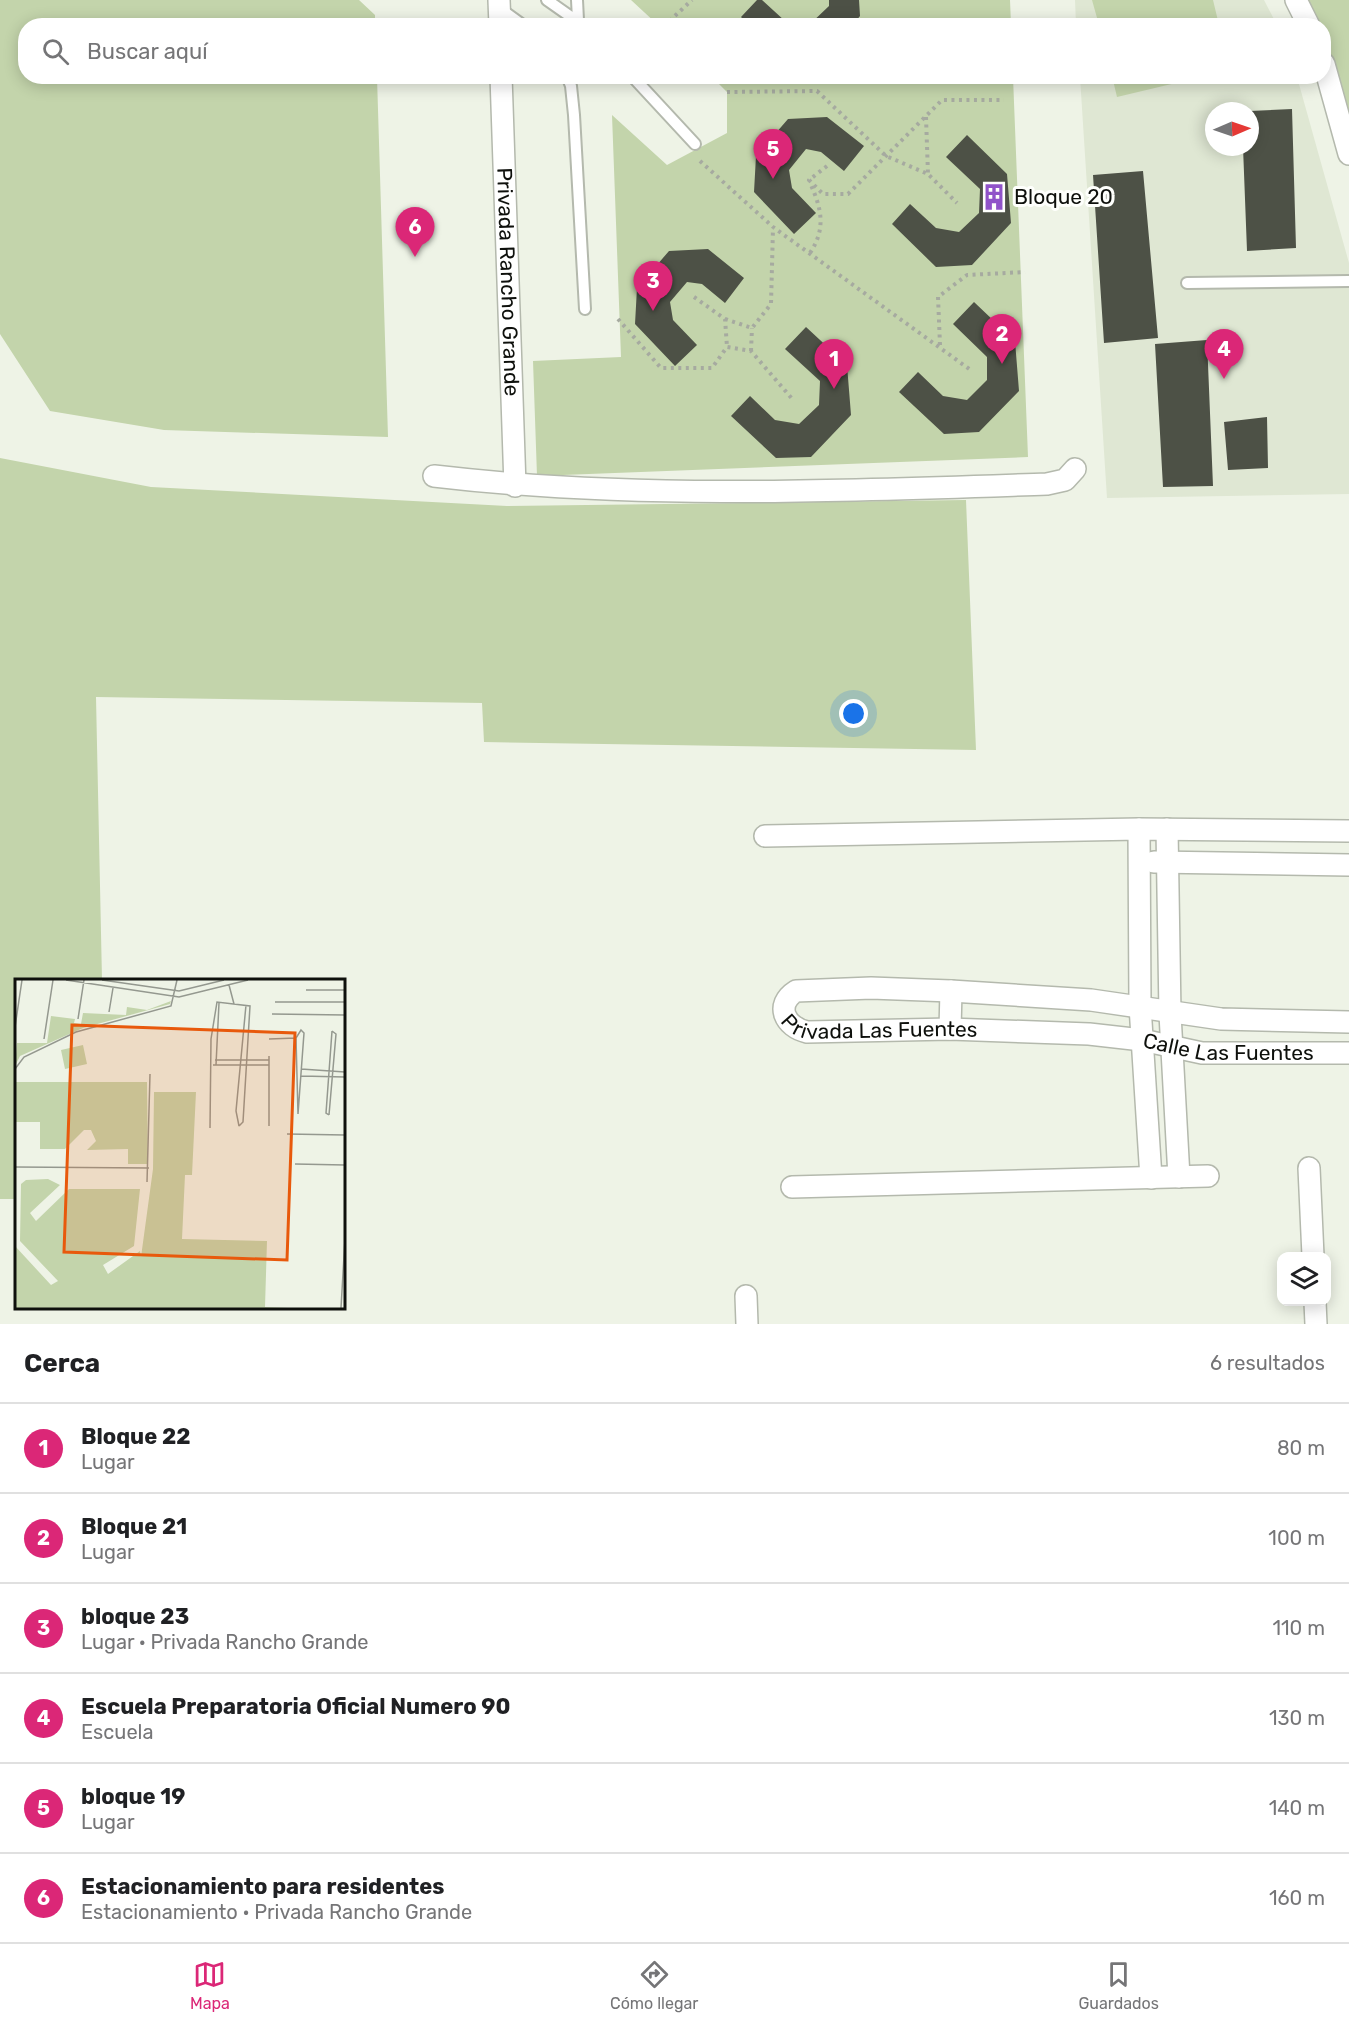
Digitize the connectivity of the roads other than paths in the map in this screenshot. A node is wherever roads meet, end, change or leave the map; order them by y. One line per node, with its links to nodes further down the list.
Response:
1 (547, 0): 4 (lane)
2 (577, 0): 5 (lane)
3 (1296, 0): 6 (street)
4 (574, 18)
5 (580, 18)
6 (1305, 18)
7 (501, 84): 18 (street, Privada Rancho Grande)
8 (570, 84): 15 (lane)
9 (639, 84): 11 (lane)
10 (1329, 84): 12 (street)
11 (695, 144)
12 (1349, 154)
13 (1349, 282): 14 (lane)
14 (1187, 283)
15 (585, 309)
16 (1075, 469): 18 (street)
17 (434, 476): 18 (street)
18 (515, 486)
19 (1139, 829): 20 (street); 22 (street); 23 (street, Calle Las Fuentes)
20 (1167, 829): 21 (street); 24 (street, Calle Las Fuentes)
21 (1349, 831)
22 (765, 836)
23 (1139, 861): 24 (street); 27 (street, Calle Las Fuentes)
24 (1168, 862): 25 (street); 28 (street, Calle Las Fuentes)
25 (1349, 865)
26 (951, 991): 27 (street, Privada Las Fuentes); 30 (street); 30 (street, Privada Las Fuentes)
27 (1140, 1006): 28 (street, Calle Las Fuentes); 31 (street, Calle Las Fuentes)
28 (1170, 1014): 29 (street, Calle Las Fuentes); 32 (street)
29 (1349, 1022)
30 (950, 1029): 31 (street, Privada Las Fuentes)
31 (1142, 1040): 32 (street, Calle Las Fuentes); 37 (street)
32 (1172, 1048): 33 (street, Calle Las Fuentes); 36 (street)
33 (1349, 1053)
34 (1309, 1168): 39 (street)
35 (1208, 1176): 36 (street)
36 (1179, 1177): 37 (street)
37 (1151, 1178): 38 (street)
38 (792, 1187)
39 (1313, 1252)
40 (746, 1296): 42 (street)
41 (1315, 1306): 43 (street)
42 (747, 1324)
43 (1316, 1324)

